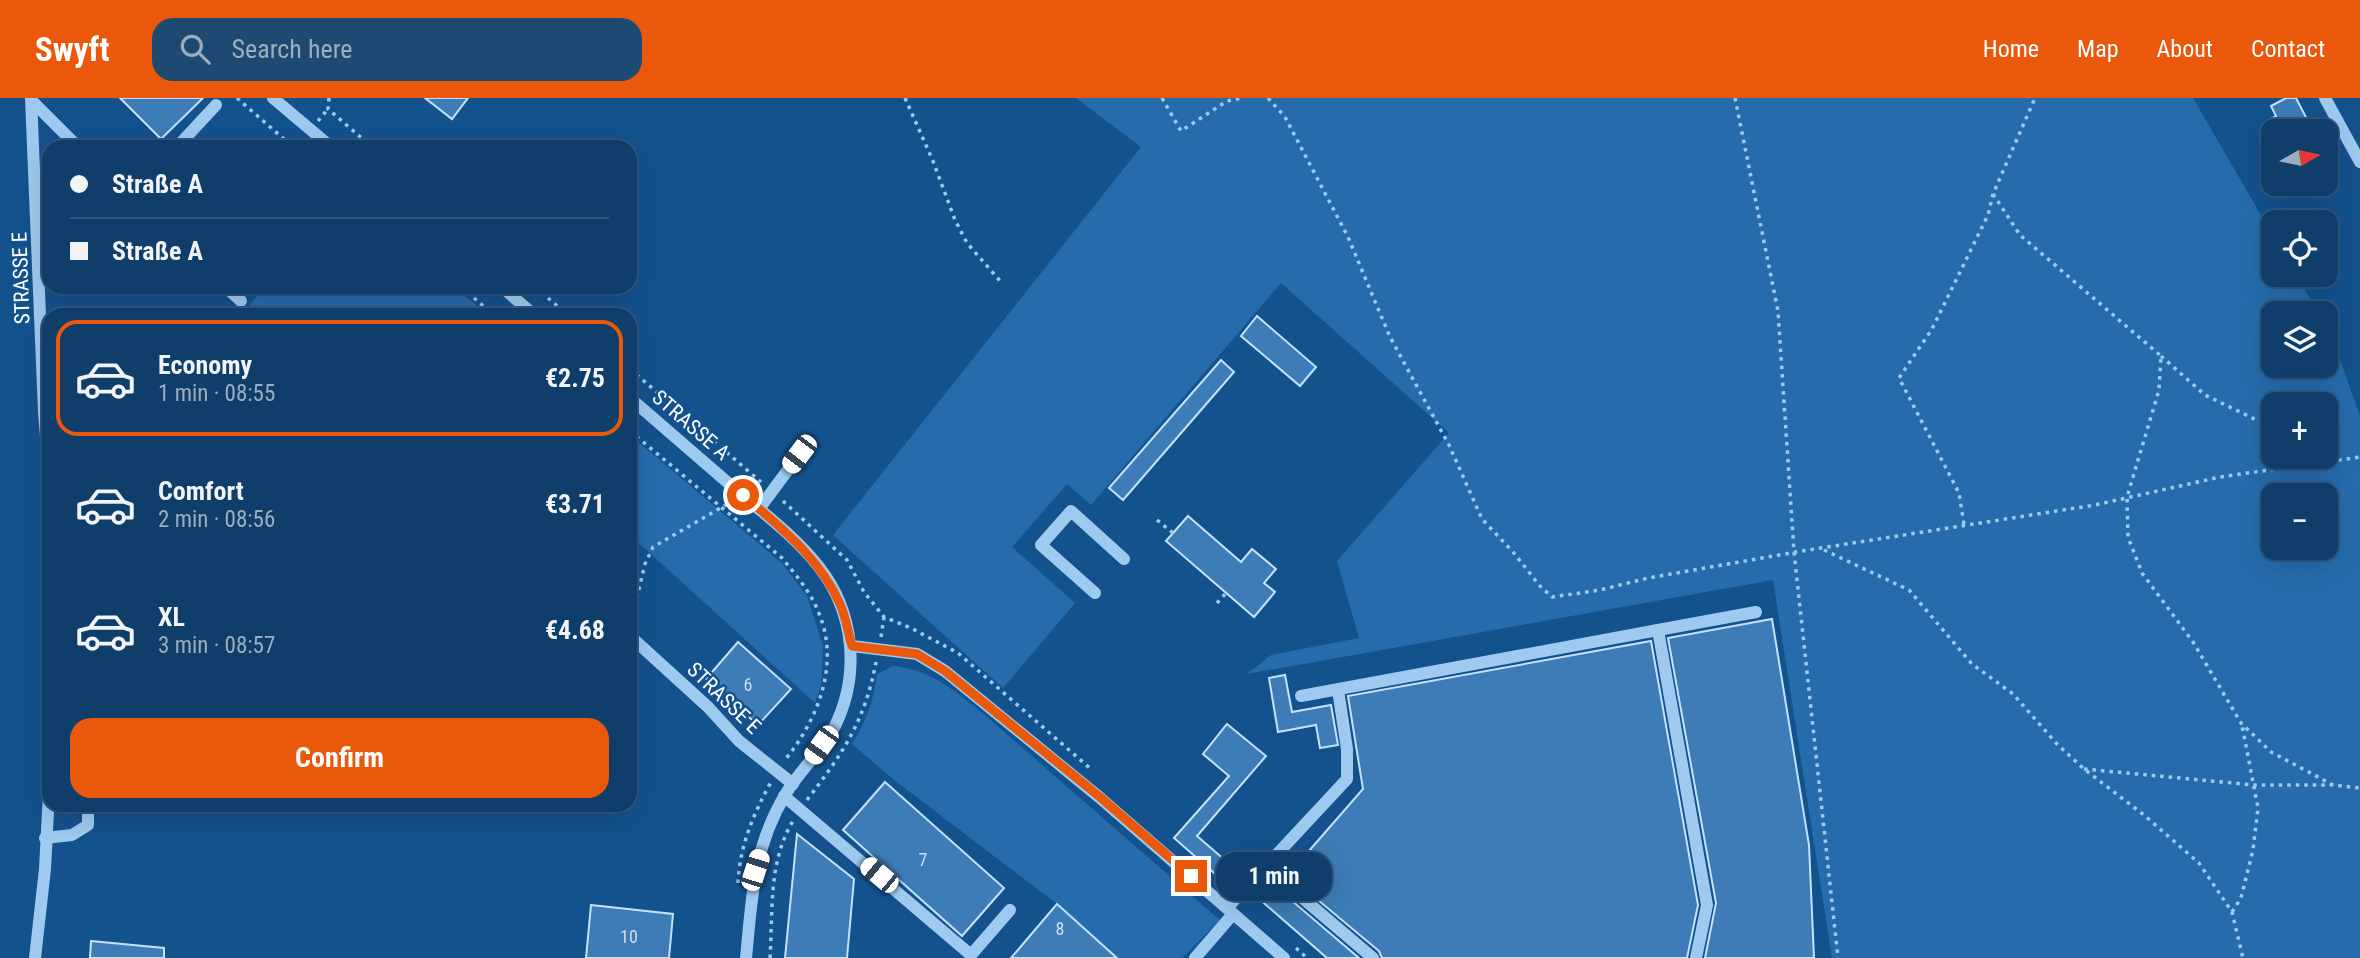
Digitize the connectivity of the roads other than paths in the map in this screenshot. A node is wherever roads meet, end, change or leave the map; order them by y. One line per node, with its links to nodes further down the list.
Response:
1 (2325, 98): 8 (street)
2 (32, 99): 5 (street, STRASSE E); 13 (street, STRASSE E)
3 (278, 100): 7 (street)
4 (216, 105): 6 (street)
5 (71, 140)
6 (184, 140)
7 (323, 140)
8 (2356, 144): 9 (street)
9 (2360, 162)
10 (234, 294): 12 (street)
11 (510, 294): 14 (street)
12 (241, 301)
13 (42, 308)
14 (526, 308)
15 (637, 404): 17 (street, STRASSE A)
16 (799, 454): 17 (street)
17 (759, 509): 23 (street, STRASSE A)
18 (1124, 559): 19 (street)
19 (1095, 593)
20 (1756, 612): 21 (street)
21 (1658, 630): 24 (street); 39 (street)
22 (637, 642): 26 (street, STRASSE E)
23 (852, 646): 26 (street); 33 (street)
24 (1338, 690): 25 (street); 31 (street)
25 (1301, 696)
26 (793, 784): 27 (street)
27 (785, 796): 32 (street); 35 (street)
28 (47, 812): 30 (street)
29 (88, 812): 30 (street)
30 (45, 838): 34 (street)
31 (1266, 867): 33 (street); 38 (street)
32 (1010, 910)
33 (1230, 911): 36 (street); 37 (street)
34 (35, 958)
35 (746, 958)
36 (1195, 958)
37 (1284, 958)
38 (1373, 958)
39 (1696, 958)

